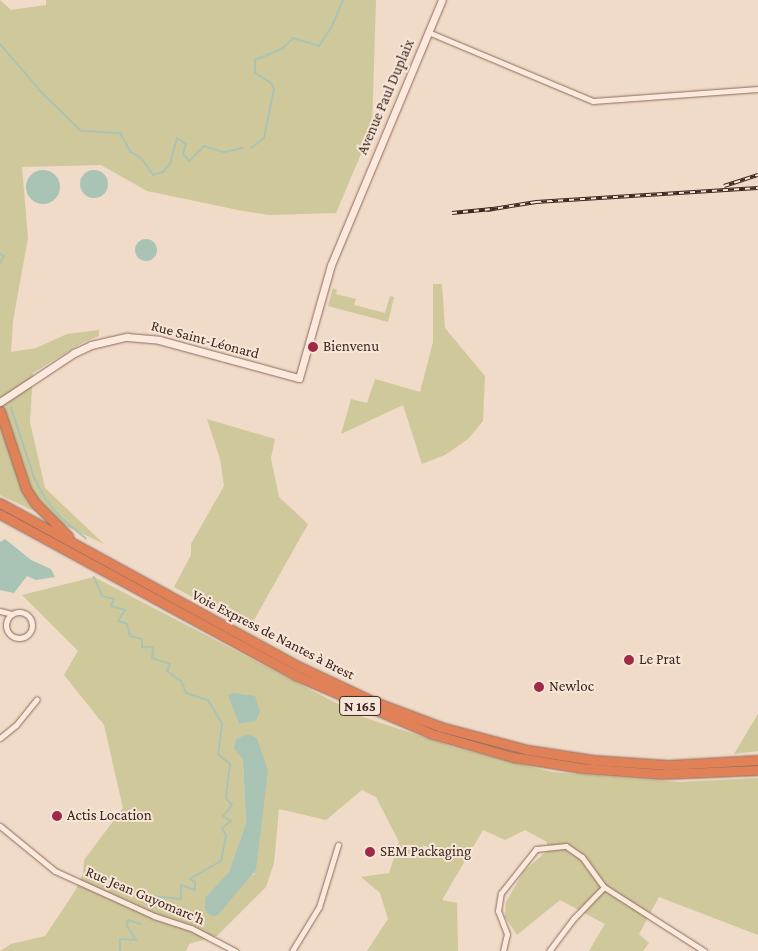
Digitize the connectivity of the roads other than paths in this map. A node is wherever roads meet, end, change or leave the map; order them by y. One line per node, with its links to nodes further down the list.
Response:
1 (442, 0): 2 (main road, Avenue Paul Duplaix)
2 (428, 32): 3 (street); 4 (main road, Avenue Paul Duplaix)
3 (758, 89)
4 (299, 378): 5 (main road, Rue Saint-Léonard)
5 (0, 402)
6 (0, 411): 9 (highway)
7 (0, 503): 9 (highway, Voie Express de Nantes à Brest / N 165)
8 (0, 514): 15 (highway, Voie Express de Nantes à Brest / N 165)
9 (73, 542): 14 (highway, Voie Express de Nantes à Brest / N 165)
10 (0, 611): 11 (street)
11 (12, 614): 11 (street)
12 (36, 699): 13 (street)
13 (0, 738)
14 (758, 760)
15 (758, 770)
16 (0, 826): 19 (street, Rue Jean Guyomarc'h)
17 (338, 845): 20 (street)
18 (604, 888): 21 (street); 22 (street); 23 (street)
19 (235, 951)
20 (292, 951)
21 (503, 951)
22 (549, 951)
23 (704, 951)

